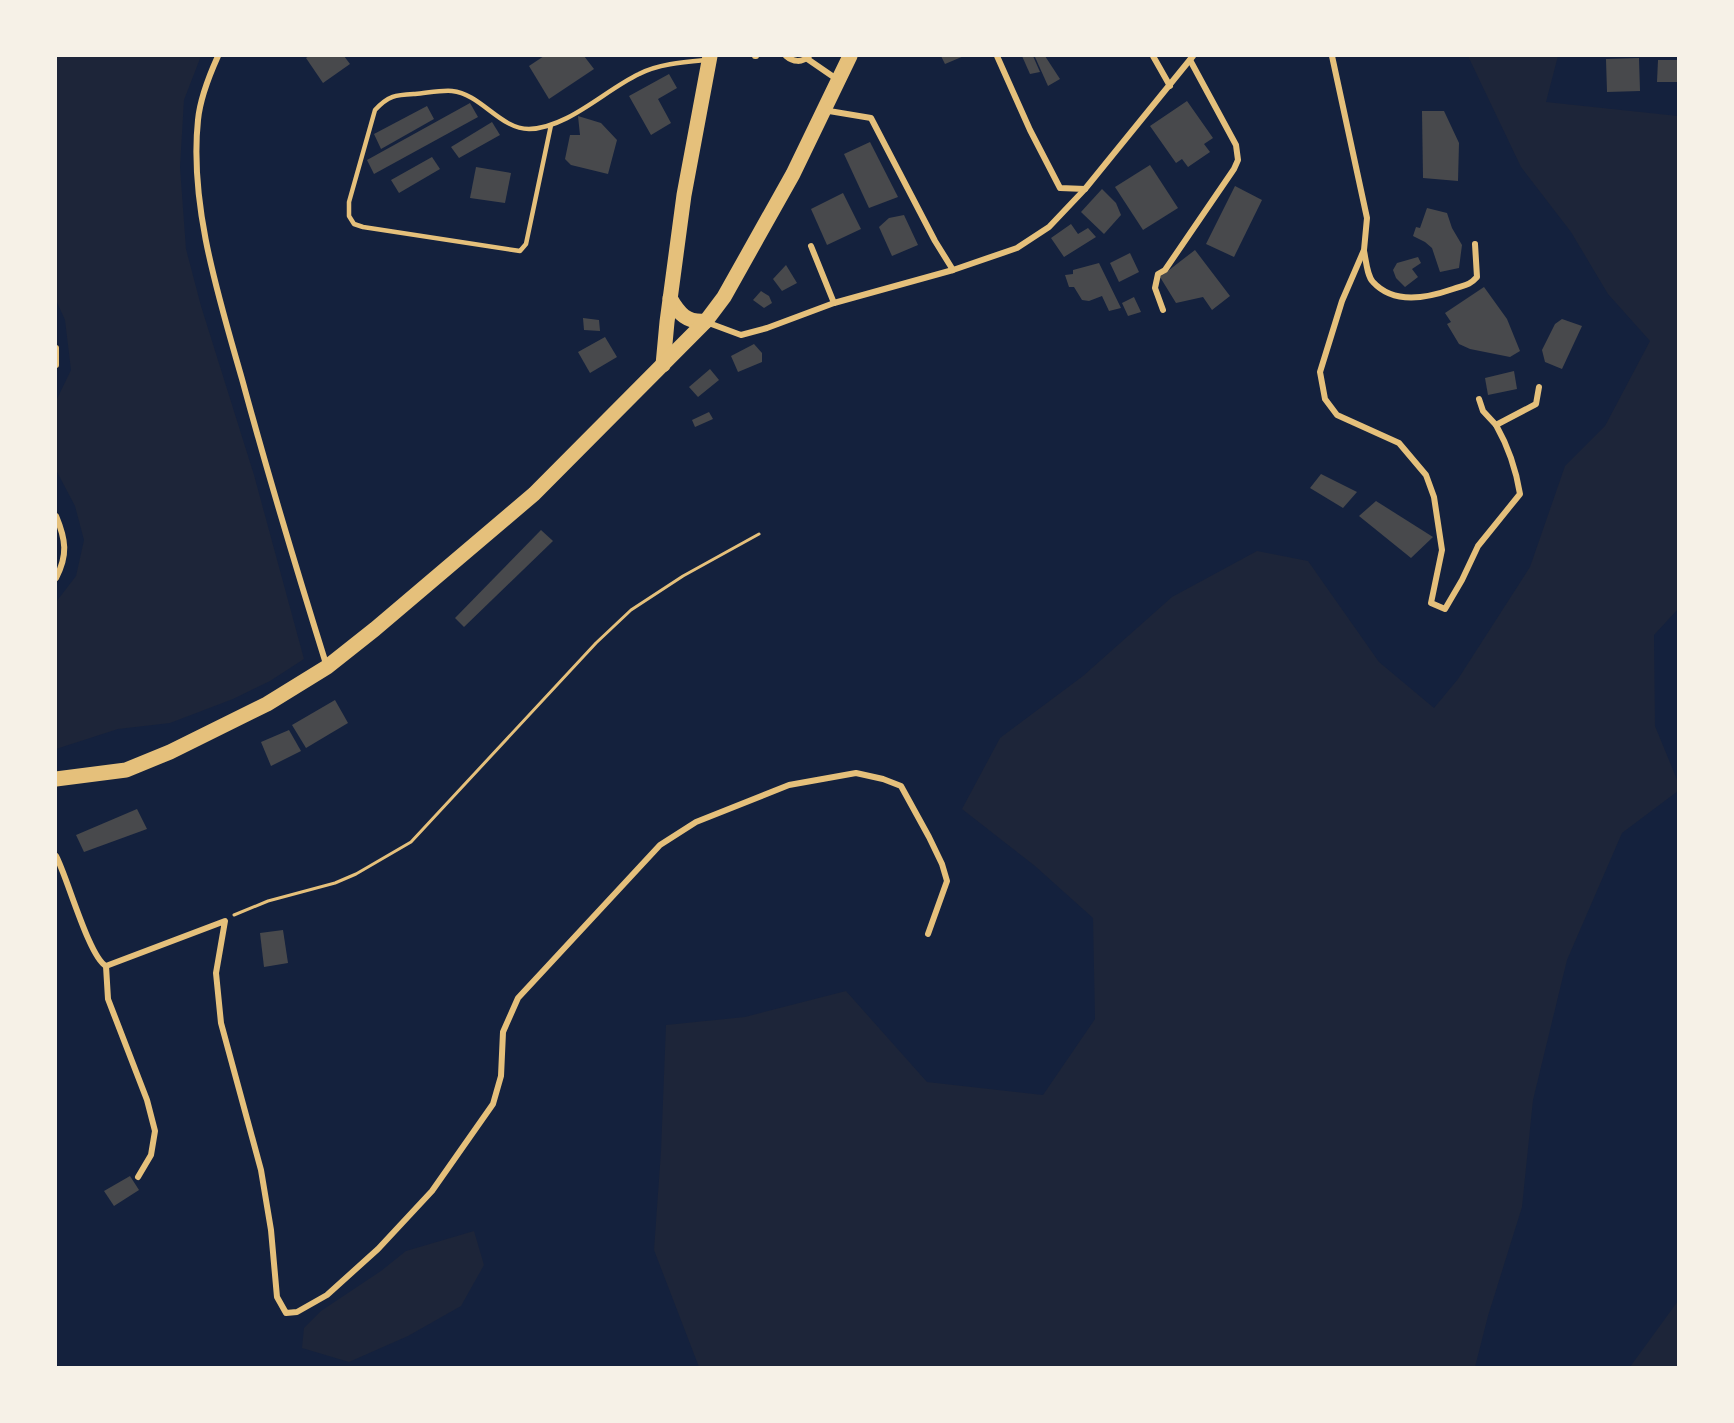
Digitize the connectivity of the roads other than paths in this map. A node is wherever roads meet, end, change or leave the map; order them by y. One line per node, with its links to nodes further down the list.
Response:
1 (218, 56): 31 (street)
2 (786, 56): 7 (street)
3 (850, 56): 10 (highway)
4 (997, 56): 14 (street)
5 (1153, 56): 11 (street)
6 (1332, 56): 17 (street)
7 (808, 57): 10 (street)
8 (710, 58): 13 (lane); 19 (highway)
9 (1191, 58): 11 (street); 21 (street)
10 (838, 80): 12 (highway)
11 (1170, 86): 14 (street)
12 (823, 110): 18 (street); 22 (highway)
13 (551, 125): 13 (lane)
14 (1085, 189): 18 (street)
15 (1475, 244): 17 (street)
16 (812, 246): 20 (street)
17 (1364, 250): 28 (street)
18 (953, 270): 20 (street)
19 (670, 298): 22 (highway); 25 (highway)
20 (834, 303): 22 (street)
21 (1163, 310)
22 (706, 321): 25 (highway)
23 (56, 348): 24 (street)
24 (56, 365)
25 (663, 365): 31 (highway)
26 (1539, 387): 28 (street)
27 (1479, 399): 28 (street)
28 (1496, 426)
29 (56, 516): 30 (street)
30 (56, 578)
31 (327, 667): 32 (highway)
32 (56, 780)
33 (56, 856): 35 (street)
34 (928, 934): 35 (street)
35 (106, 966): 36 (street)
36 (138, 1177)

